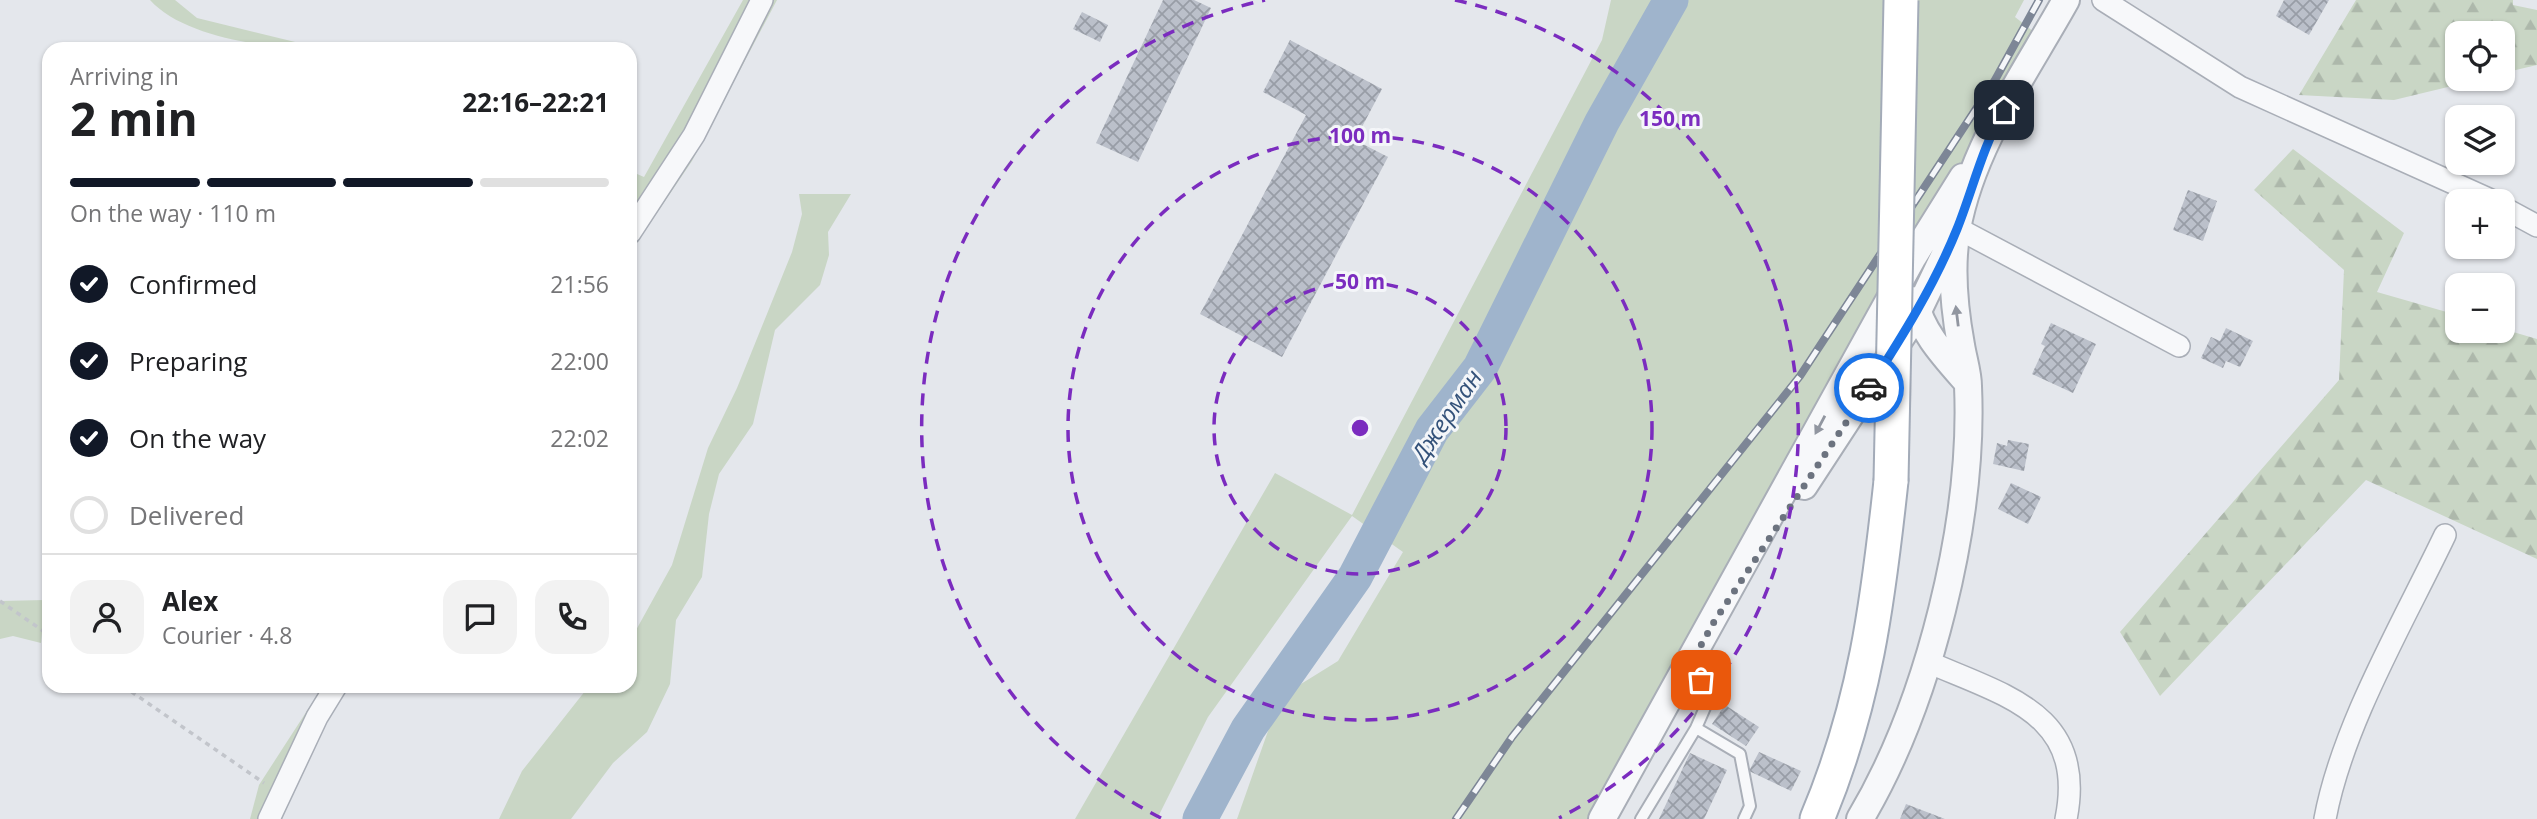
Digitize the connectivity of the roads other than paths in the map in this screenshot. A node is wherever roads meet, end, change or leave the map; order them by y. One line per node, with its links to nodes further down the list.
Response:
1 (762, 0): 8 (street)
2 (1901, 0): 21 (main road, bridge)
3 (2066, 0): 5 (street)
4 (2103, 0): 6 (street)
5 (1990, 134): 10 (street); 11 (street)
6 (2466, 189)
7 (2515, 214): 9 (street)
8 (637, 222)
9 (2537, 226)
10 (1957, 228): 12 (street); 13 (street); 14 (street, one-way to 10)
11 (1913, 257): 12 (street); 16 (street, one-way to 16)
12 (1917, 313): 14 (street); 16 (street)
13 (2179, 346)
14 (1968, 383): 18 (street)
15 (2445, 535): 28 (street)
16 (1714, 622): 17 (street)
17 (1695, 656): 20 (lane); 23 (street)
18 (1928, 662): 26 (street); 27 (street)
19 (332, 693): 22 (street)
20 (1696, 728): 24 (lane); 25 (lane)
21 (1819, 817)
22 (270, 819)
23 (1602, 819)
24 (1641, 819)
25 (1744, 819)
26 (1860, 819)
27 (2066, 819)
28 (2325, 819)

